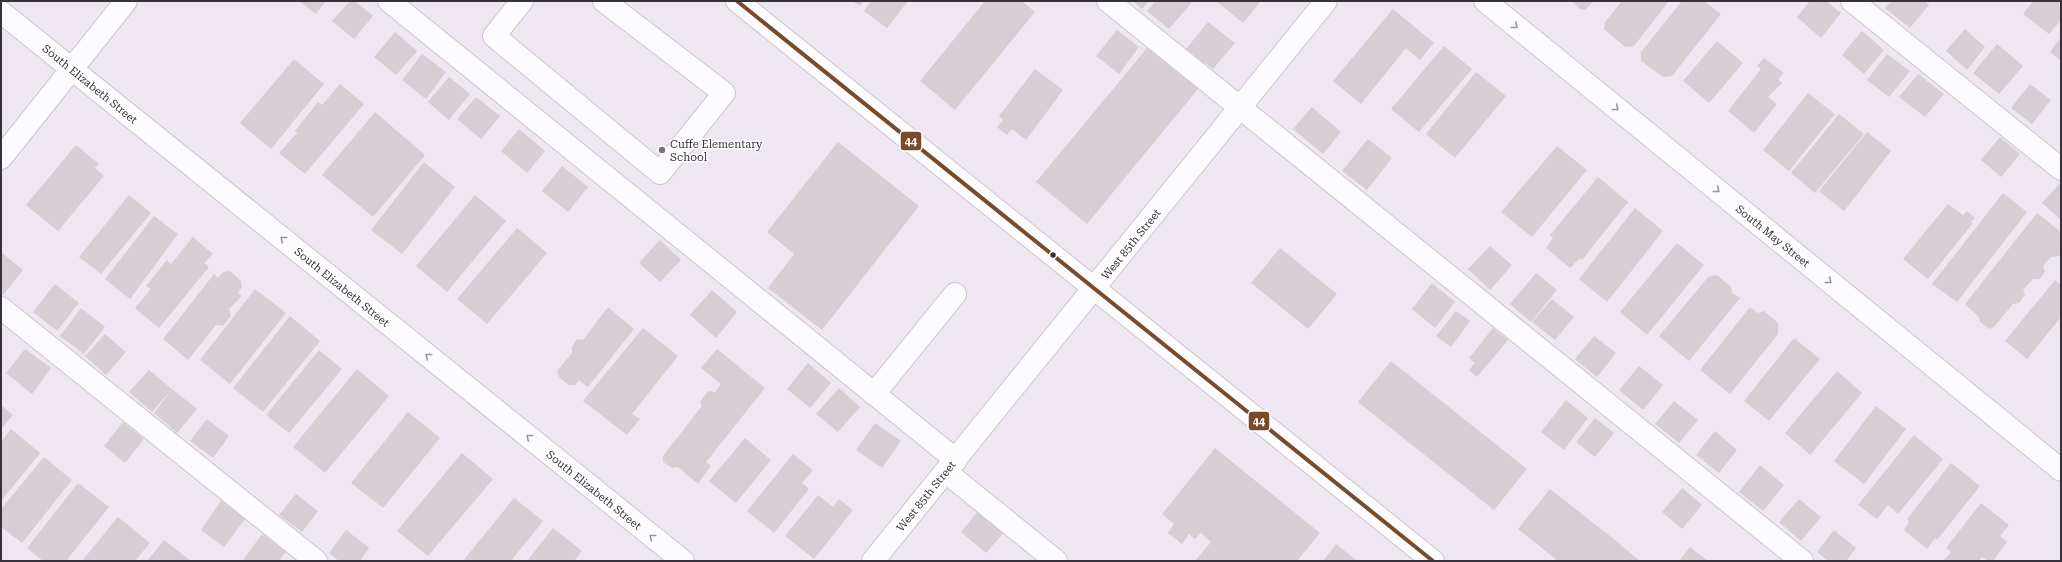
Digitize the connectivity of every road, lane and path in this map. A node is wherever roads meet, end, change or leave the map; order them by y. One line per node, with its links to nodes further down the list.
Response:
1 (126, 1): 11 (street)
2 (389, 1): 18 (street)
3 (522, 1): 4 (street)
4 (604, 1)
5 (737, 1): 15 (street)
6 (1108, 1): 12 (street)
7 (1326, 1): 12 (street, West 85th Street)
8 (1485, 1): 20 (street, South May Street, one-way to 20)
9 (1852, 1): 14 (street)
10 (1, 12): 11 (street, South Elizabeth Street)
11 (72, 69): 13 (street); 22 (street, South Elizabeth Street, one-way to 11)
12 (1241, 108): 15 (street, West 85th Street); 26 (street)
13 (1, 158)
14 (2061, 169)
15 (1094, 289): 19 (street, West 85th Street); 25 (street)
16 (955, 294): 18 (street)
17 (1, 308): 21 (street)
18 (874, 394): 19 (street)
19 (951, 466): 23 (street, West 85th Street); 24 (street)
20 (2061, 470)
21 (316, 561)
22 (683, 561)
23 (873, 561)
24 (1056, 561)
25 (1433, 561)
26 (1802, 561)

